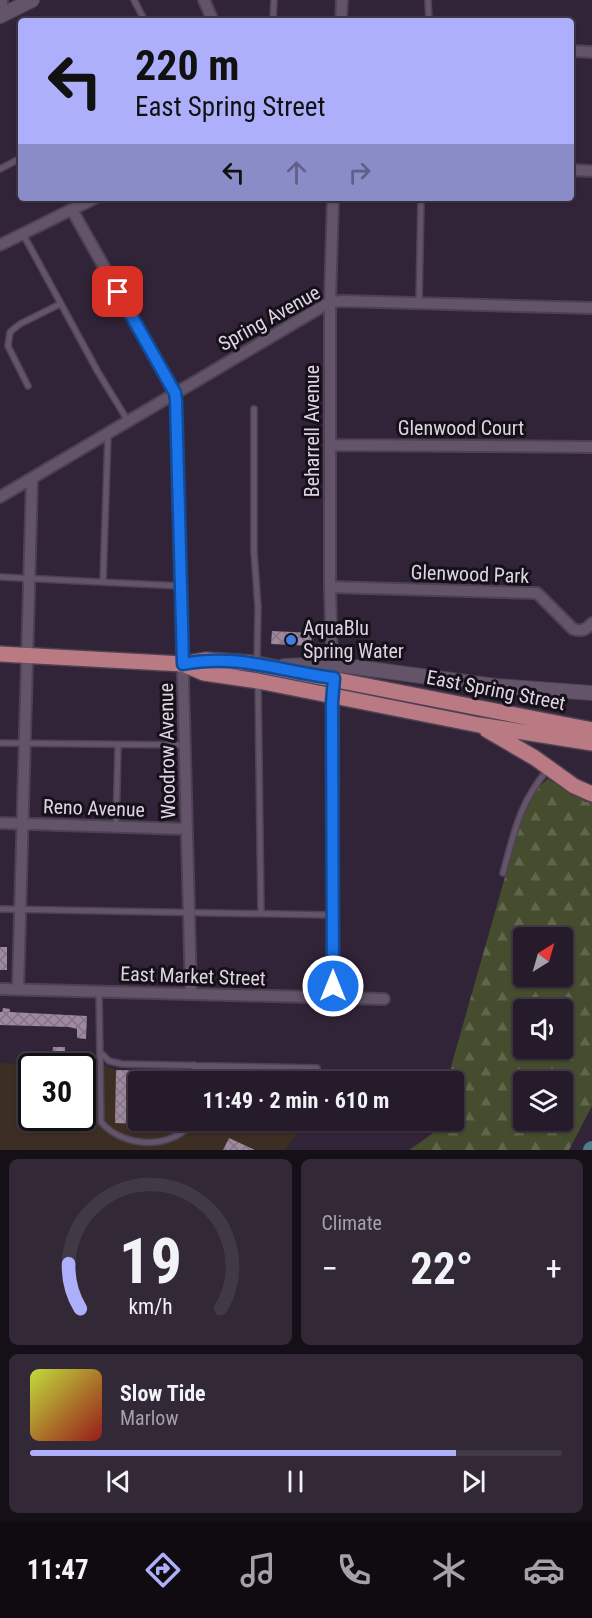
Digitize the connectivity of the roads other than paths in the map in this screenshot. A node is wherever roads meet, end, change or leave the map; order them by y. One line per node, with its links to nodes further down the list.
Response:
1 (2, 0): 8 (street)
2 (32, 0): 8 (street)
3 (134, 0): 9 (lane)
4 (204, 0): 10 (street)
5 (274, 0): 11 (lane)
6 (342, 0): 12 (street)
7 (428, 0): 13 (lane)
8 (1, 16)
9 (143, 18)
10 (212, 18)
11 (273, 18)
12 (341, 18)
13 (429, 18)
14 (574, 51): 15 (street)
15 (592, 52)
16 (18, 160): 17 (lane)
17 (0, 169)
18 (574, 170): 19 (street)
19 (592, 171)
20 (89, 201): 23 (street)
21 (333, 201): 26 (street, Beharrell Avenue)
22 (421, 201): 28 (lane)
23 (72, 210): 24 (street); 31 (street, Woodrow Avenue)
24 (23, 234): 25 (street); 27 (lane)
25 (0, 245)
26 (330, 302): 28 (street, Spring Avenue); 31 (street, Spring Avenue); 35 (street, Beharrell Avenue)
27 (60, 304): 30 (lane); 33 (lane)
28 (419, 304): 29 (street, Spring Avenue)
29 (592, 308)
30 (28, 386)
31 (175, 393): 33 (street, Spring Avenue); 42 (street, Woodrow Avenue)
32 (254, 409): 48 (lane)
33 (128, 421): 34 (street, Spring Avenue)
34 (108, 433): 37 (street, Spring Avenue); 41 (lane)
35 (330, 445): 36 (street, Glenwood Court); 43 (street, Beharrell Avenue)
36 (592, 447)
37 (32, 479): 38 (street, Spring Avenue); 40 (street)
38 (0, 496)
39 (0, 577): 40 (lane)
40 (30, 578): 41 (lane); 46 (street)
41 (103, 582): 42 (lane)
42 (181, 586): 47 (street, Woodrow Avenue)
43 (330, 587): 44 (street, Glenwood Park); 49 (street, Beharrell Avenue)
44 (592, 623)
45 (0, 654): 46 (main road, East Spring Street)
46 (27, 655): 47 (main road, East Spring Street); 57 (street)
47 (183, 664): 48 (main road, East Spring Street); 50 (main road); 59 (street, Woodrow Avenue)
48 (264, 665): 49 (main road, East Spring Street)
49 (333, 671): 51 (street); 52 (street, Beharrell Avenue); 54 (main road, East Spring Street)
50 (258, 681): 52 (main road); 70 (lane)
51 (592, 693)
52 (332, 696): 53 (main road); 71 (street, Beharrell Avenue)
53 (479, 725): 56 (main road); 60 (main road)
54 (592, 730)
55 (0, 743): 57 (lane)
56 (592, 743)
57 (25, 744): 58 (lane); 63 (street)
58 (118, 745): 59 (lane); 64 (lane)
59 (185, 745): 65 (street, Woodrow Avenue)
60 (549, 768): 61 (main road); 66 (lane)
61 (592, 794)
62 (0, 823): 63 (street, Reno Avenue)
63 (22, 824): 64 (street, Reno Avenue); 68 (street)
64 (116, 827): 65 (street, Reno Avenue)
65 (187, 829): 69 (street, Woodrow Avenue)
66 (503, 873)
67 (0, 909): 68 (lane)
68 (20, 909): 69 (lane); 73 (street)
69 (189, 913): 70 (lane); 75 (street, Woodrow Avenue)
70 (261, 914): 71 (lane)
71 (332, 915): 76 (street, Beharrell Avenue)
72 (0, 989): 73 (street, East Market Street)
73 (18, 989): 74 (street, East Market Street)
74 (99, 991): 75 (street, East Market Street); 78 (lane)
75 (191, 994): 76 (street, East Market Street)
76 (333, 998): 77 (street, East Market Street)
77 (384, 999)
78 (99, 1051): 79 (lane); 82 (lane)
79 (195, 1065): 80 (lane); 81 (lane)
80 (317, 1068)
81 (195, 1071)
82 (185, 1131)

